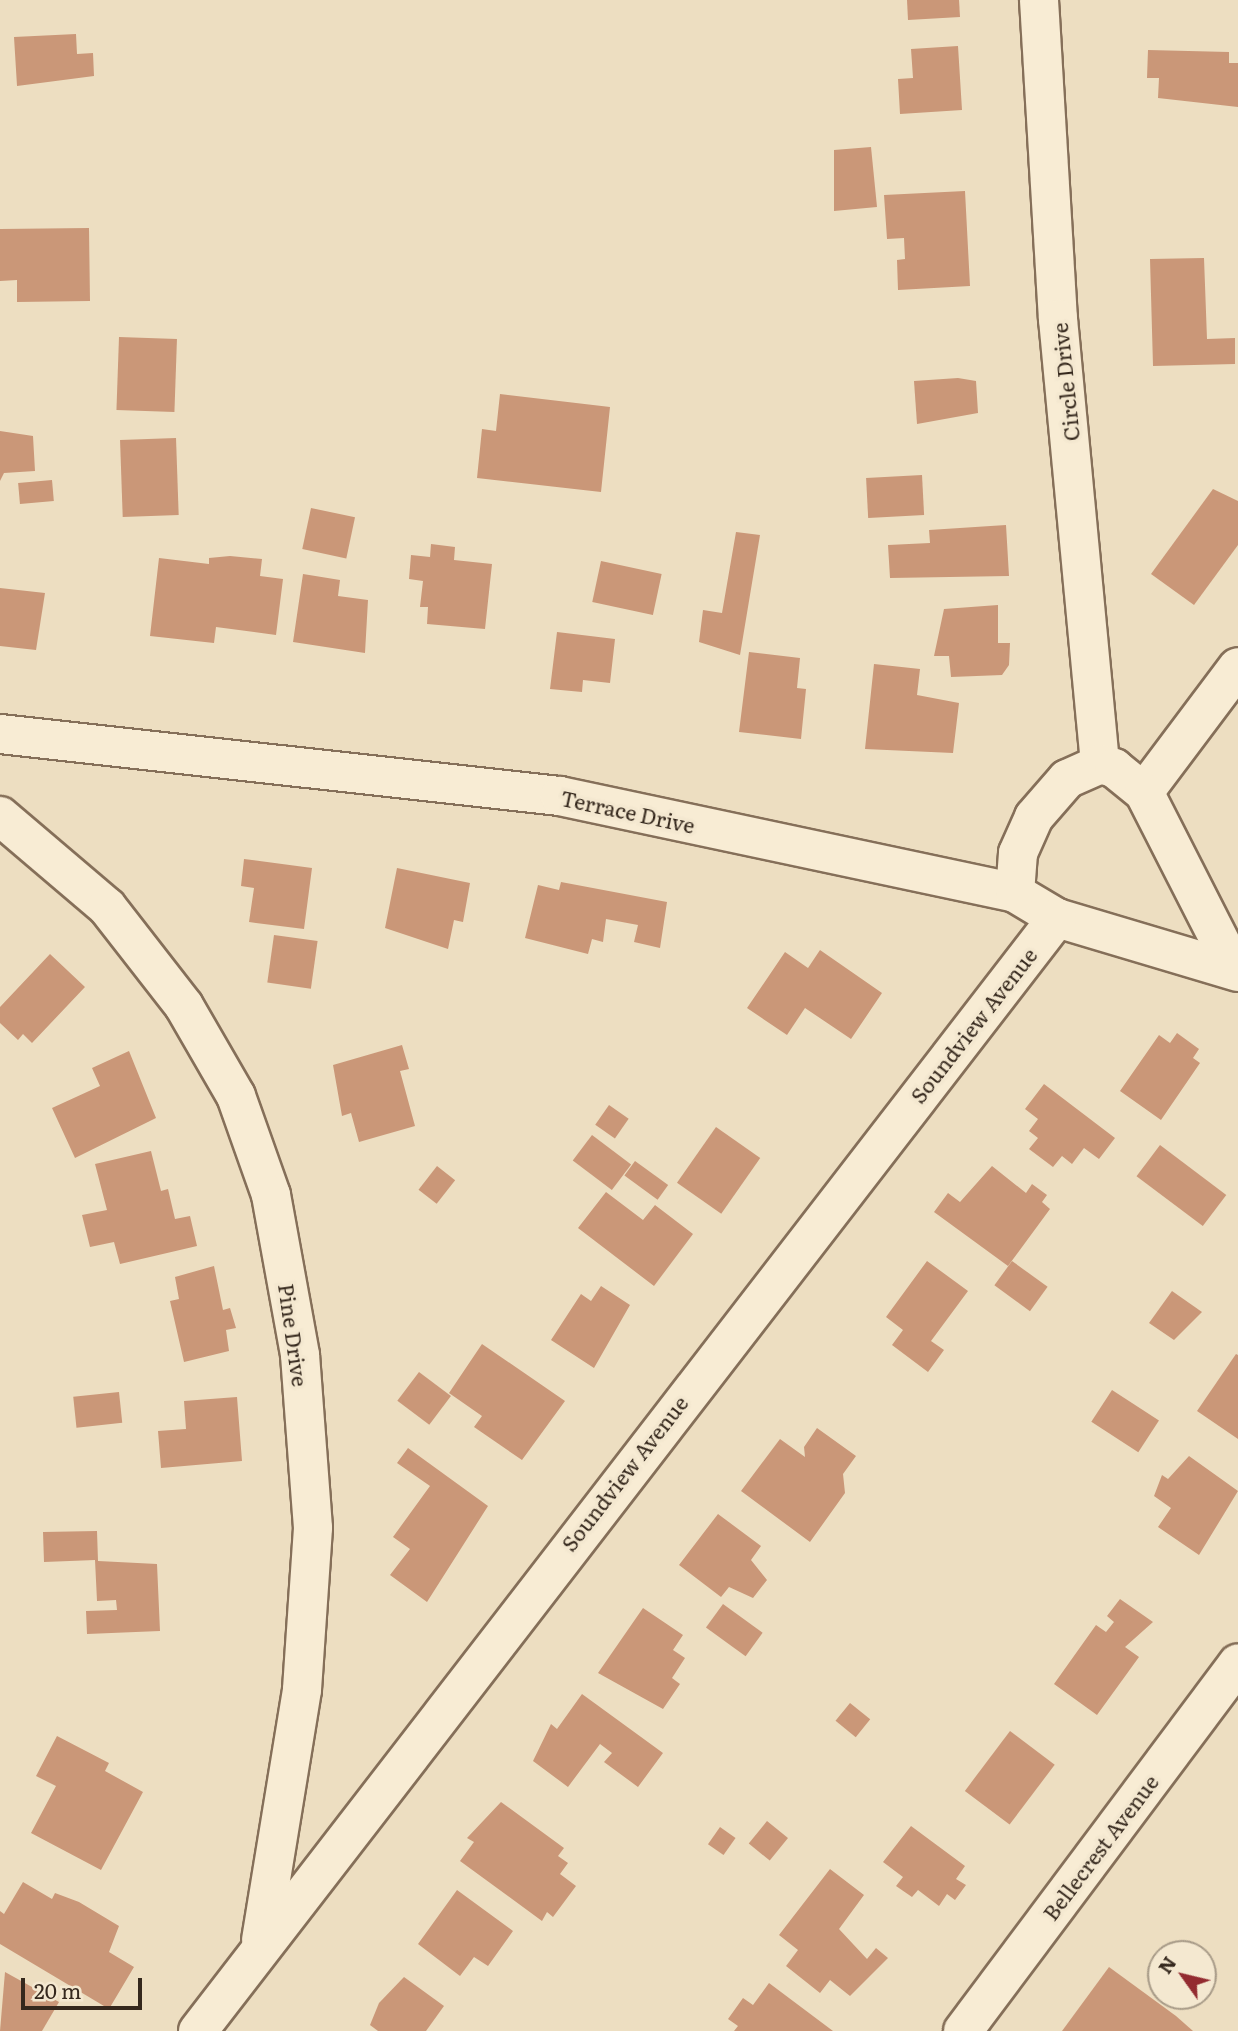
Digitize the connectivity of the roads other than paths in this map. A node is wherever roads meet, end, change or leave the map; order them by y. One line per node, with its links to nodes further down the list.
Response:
1 (1039, 0): 4 (street, Circle Drive)
2 (1238, 667): 5 (street)
3 (0, 734): 7 (street, Terrace Drive)
4 (1100, 764): 5 (street); 7 (street)
5 (1144, 792): 9 (street)
6 (0, 817): 11 (street, Pine Drive)
7 (1015, 893): 8 (street, Terrace Drive)
8 (1057, 918): 9 (street, Terrace Drive); 11 (street, Soundview Avenue)
9 (1236, 970)
10 (1238, 1664): 13 (street, Bellecrest Avenue)
11 (260, 1946): 12 (street, Soundview Avenue)
12 (198, 2031)
13 (962, 2031)

